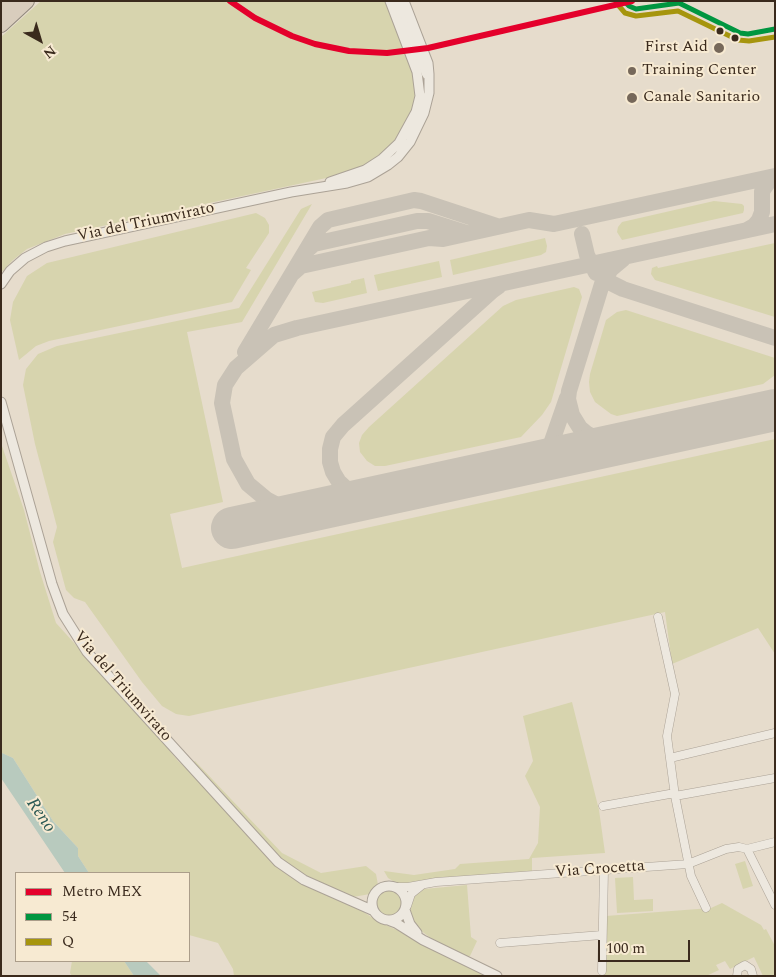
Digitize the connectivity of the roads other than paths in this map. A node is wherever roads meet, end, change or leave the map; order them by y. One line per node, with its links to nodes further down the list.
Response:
1 (24, 1): 5 (highway); 6 (highway)
2 (390, 1): 9 (street, Via del Triumvirato)
3 (398, 1): 7 (street, Via del Triumvirato)
4 (404, 1): 8 (street, Via del Triumvirato)
5 (1, 12)
6 (1, 25)
7 (418, 52): 8 (street, Via del Triumvirato); 9 (street, Via del Triumvirato)
8 (429, 89): 10 (street, Via del Triumvirato)
9 (419, 102): 10 (street, Via del Triumvirato)
10 (305, 190): 11 (street, Via del Triumvirato)
11 (1, 284)
12 (1, 402): 26 (street, Via del Triumvirato)
13 (658, 617): 15 (street)
14 (775, 733): 15 (street)
15 (670, 758): 17 (street)
16 (775, 778): 17 (street)
17 (675, 794): 18 (street); 21 (street)
18 (603, 806)
19 (775, 842): 20 (street, Via Crocetta)
20 (747, 849): 21 (street, Via Crocetta); 27 (street)
21 (688, 864): 22 (street, Via Crocetta); 29 (street)
22 (604, 870): 23 (street, Via Crocetta); 32 (street)
23 (422, 885): 24 (street, Via Crocetta); 28 (street)
24 (397, 887): 25 (street); 28 (street)
25 (374, 894): 26 (street); 30 (street)
26 (349, 901): 30 (street, Via del Triumvirato)
27 (775, 905)
28 (406, 908): 31 (street); 34 (street)
29 (706, 908)
30 (374, 911): 31 (street)
31 (388, 920): 34 (street)
32 (602, 934): 33 (street); 35 (street)
33 (500, 943)
34 (436, 946): 36 (street)
35 (602, 970)
36 (497, 976)
37 (737, 976): 38 (street)
38 (753, 976)

